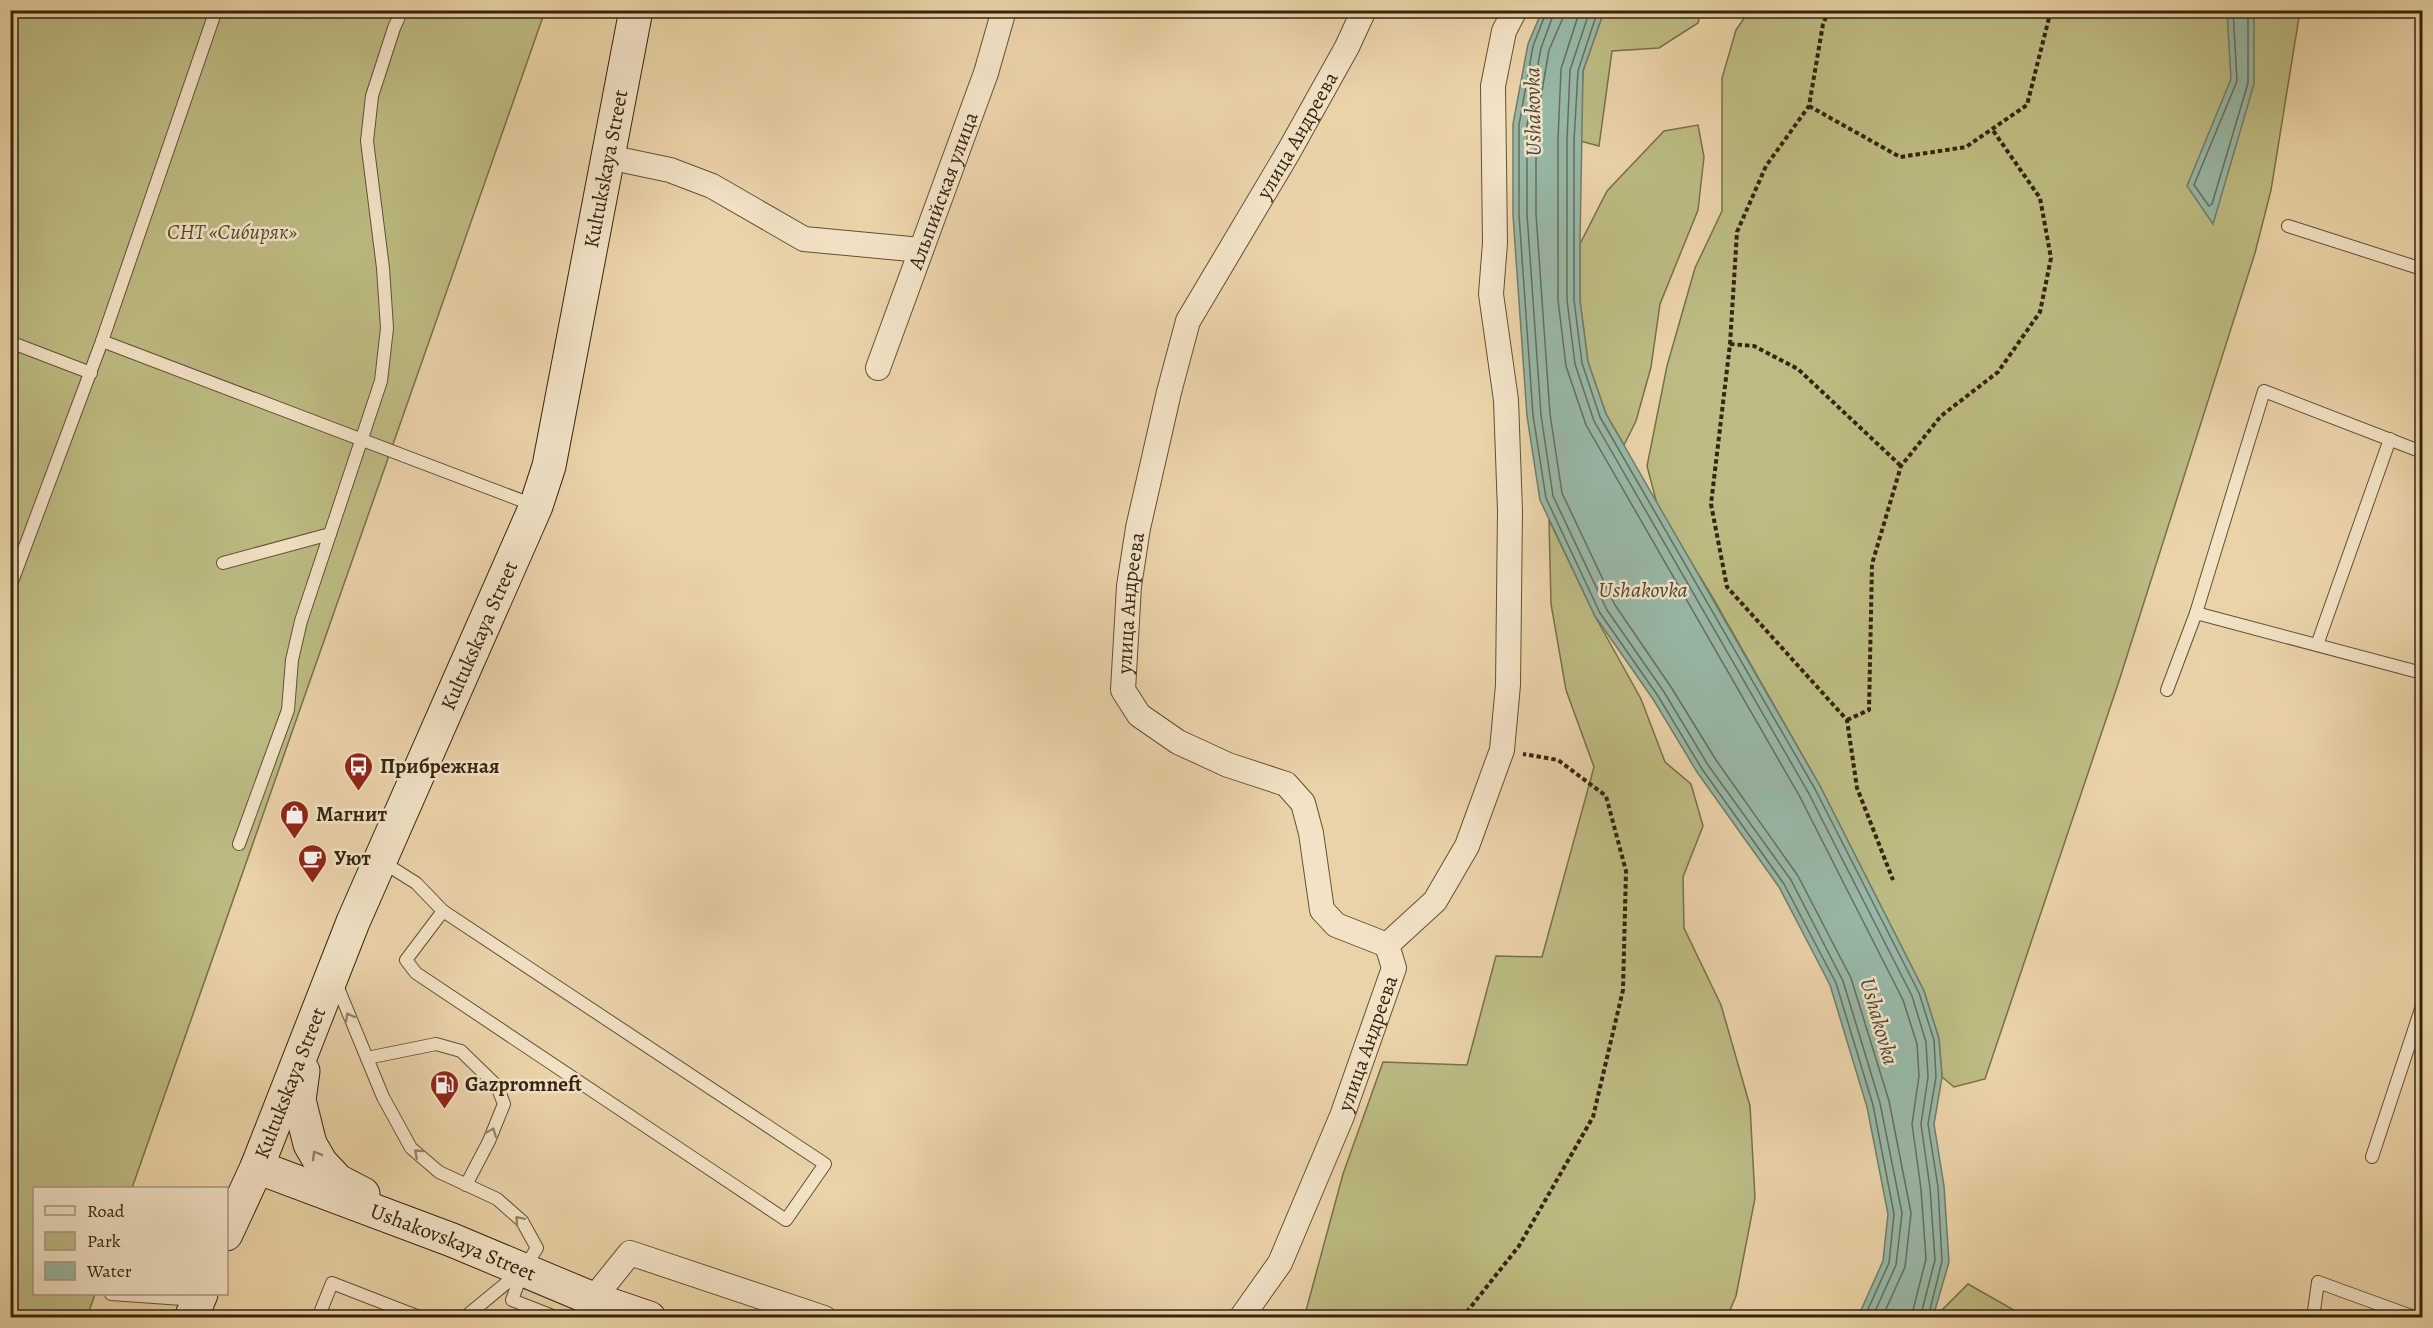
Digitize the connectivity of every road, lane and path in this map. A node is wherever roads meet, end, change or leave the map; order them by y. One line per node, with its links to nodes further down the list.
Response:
1 (216, 10): 15 (lane)
2 (402, 10): 21 (lane)
3 (636, 10): 11 (main road, Kultukskaya Street)
4 (1005, 10): 13 (street, Альпийская улица)
5 (1364, 10): 38 (street, улица Андреева)
6 (1515, 10): 33 (street)
7 (1829, 10): 9 (path)
8 (2052, 10): 10 (path)
9 (1809, 106): 10 (path); 17 (path)
10 (1992, 129): 23 (path)
11 (608, 157): 13 (street); 24 (main road, Kultukskaya Street)
12 (2288, 226): 14 (lane)
13 (921, 250): 18 (street, Альпийская улица)
14 (2422, 268)
15 (102, 341): 19 (lane); 21 (lane)
16 (10, 342): 19 (lane)
17 (1730, 344): 23 (path); 32 (path)
18 (878, 368)
19 (91, 373): 27 (lane)
20 (2390, 439): 22 (lane); 28 (lane); 29 (lane)
21 (361, 440): 24 (lane); 25 (lane)
22 (2422, 452)
23 (1901, 466): 32 (path)
24 (536, 506): 35 (main road, Kultukskaya Street)
25 (330, 534): 26 (lane); 34 (lane)
26 (223, 563)
27 (10, 587)
28 (2196, 613): 29 (lane); 31 (lane)
29 (2317, 645): 30 (lane)
30 (2422, 673)
31 (2167, 690)
32 (1847, 720): 36 (path)
33 (1502, 750): 38 (street); 59 (path)
34 (239, 844)
35 (381, 861): 37 (lane); 39 (main road, Kultukskaya Street)
36 (1893, 880)
37 (443, 911): 37 (lane)
38 (1387, 945): 58 (street, улица Андреева)
39 (333, 976): 41 (main road, Kultukskaya Street); 42 (lane, one-way to 39)
40 (2422, 1006): 43 (lane)
41 (308, 1040): 44 (main road, Kultukskaya Street); 47 (main road, one-way to 41)
42 (367, 1058): 45 (lane, one-way to 42); 45 (lane, one-way to 42)
43 (2372, 1157)
44 (257, 1167): 46 (main road, Kultukskaya Street); 47 (main road, Ushakovskaya Street)
45 (466, 1185): 48 (lane, one-way to 45)
46 (228, 1230)
47 (452, 1240): 48 (main road, Ushakovskaya Street)
48 (523, 1270): 50 (main road, Ushakovskaya Street); 54 (lane); 55 (lane)
49 (127, 1295): 51 (lane)
50 (593, 1299): 56 (main road, Ushakovskaya Street); 57 (street)
51 (197, 1304)
52 (318, 1317): 53 (lane)
53 (422, 1317)
54 (464, 1317)
55 (558, 1317)
56 (649, 1317)
57 (824, 1317)
58 (1240, 1317)
59 (1462, 1317)
60 (2313, 1317): 61 (lane)
61 (2417, 1317)

